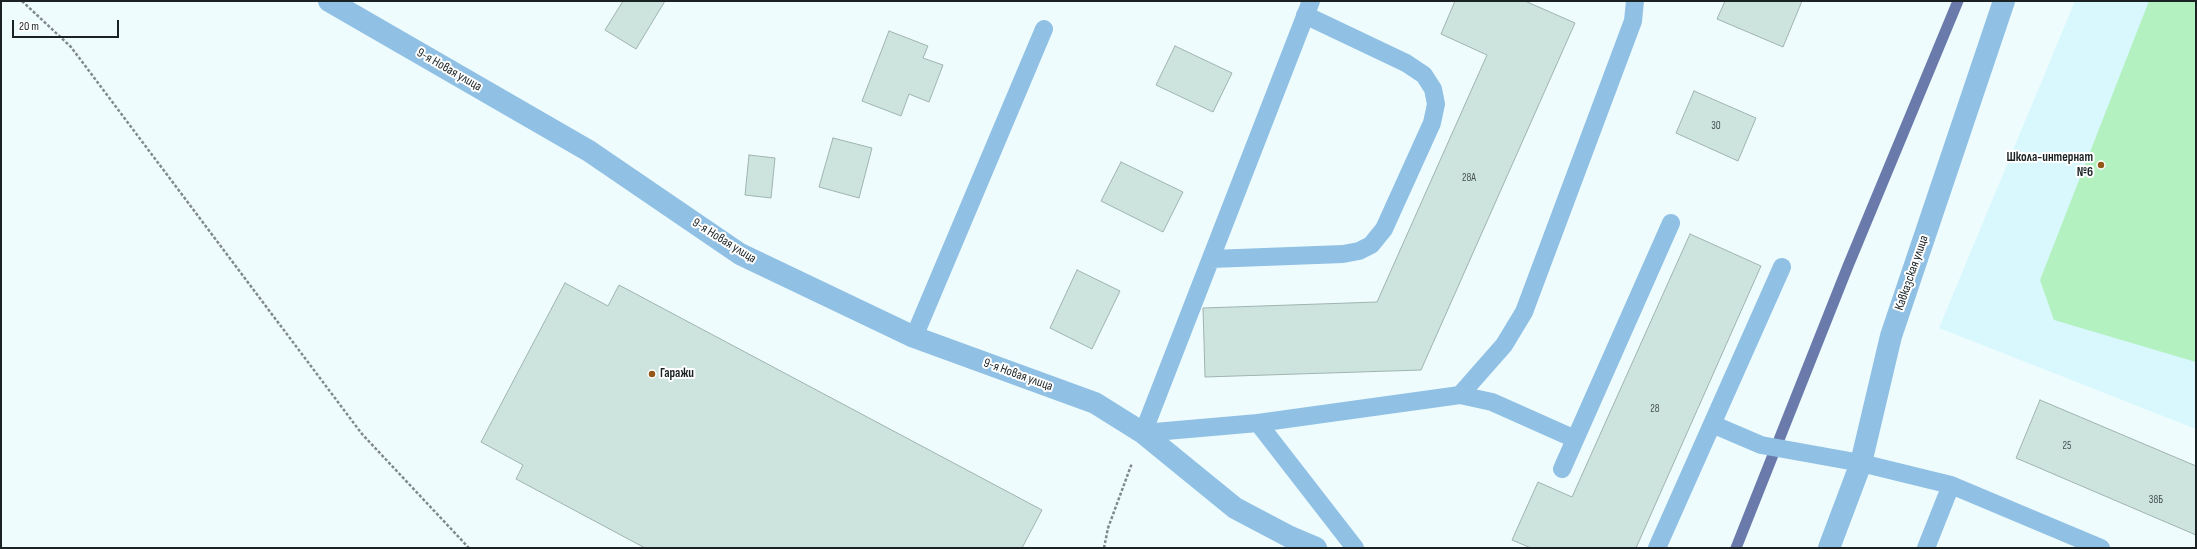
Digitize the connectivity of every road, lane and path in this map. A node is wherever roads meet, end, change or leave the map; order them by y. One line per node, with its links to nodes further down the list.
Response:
1 (22, 1): 19 (path)
2 (330, 1): 10 (street, 9-я Новая улица)
3 (1636, 1): 11 (lane)
4 (2004, 1): 16 (street, Кавказская улица)
5 (1308, 8): 8 (lane); 8 (lane)
6 (1044, 29): 10 (lane)
7 (1671, 223): 15 (lane)
8 (1210, 259): 14 (lane)
9 (1782, 267): 13 (lane)
10 (914, 337): 14 (street, 9-я Новая улица)
11 (1460, 395): 12 (lane); 15 (lane)
12 (1258, 423): 14 (lane); 22 (lane)
13 (1712, 424): 16 (lane); 23 (lane)
14 (1143, 433): 20 (path); 21 (street, 9-я Новая улица)
15 (1575, 439): 17 (lane)
16 (1861, 463): 18 (lane); 24 (street, Кавказская улица)
17 (1562, 469)
18 (1951, 485): 25 (lane); 26 (lane)
19 (469, 548)
20 (1104, 548)
21 (1316, 548)
22 (1355, 548)
23 (1657, 548)
24 (1829, 548)
25 (1926, 548)
26 (2101, 548)

